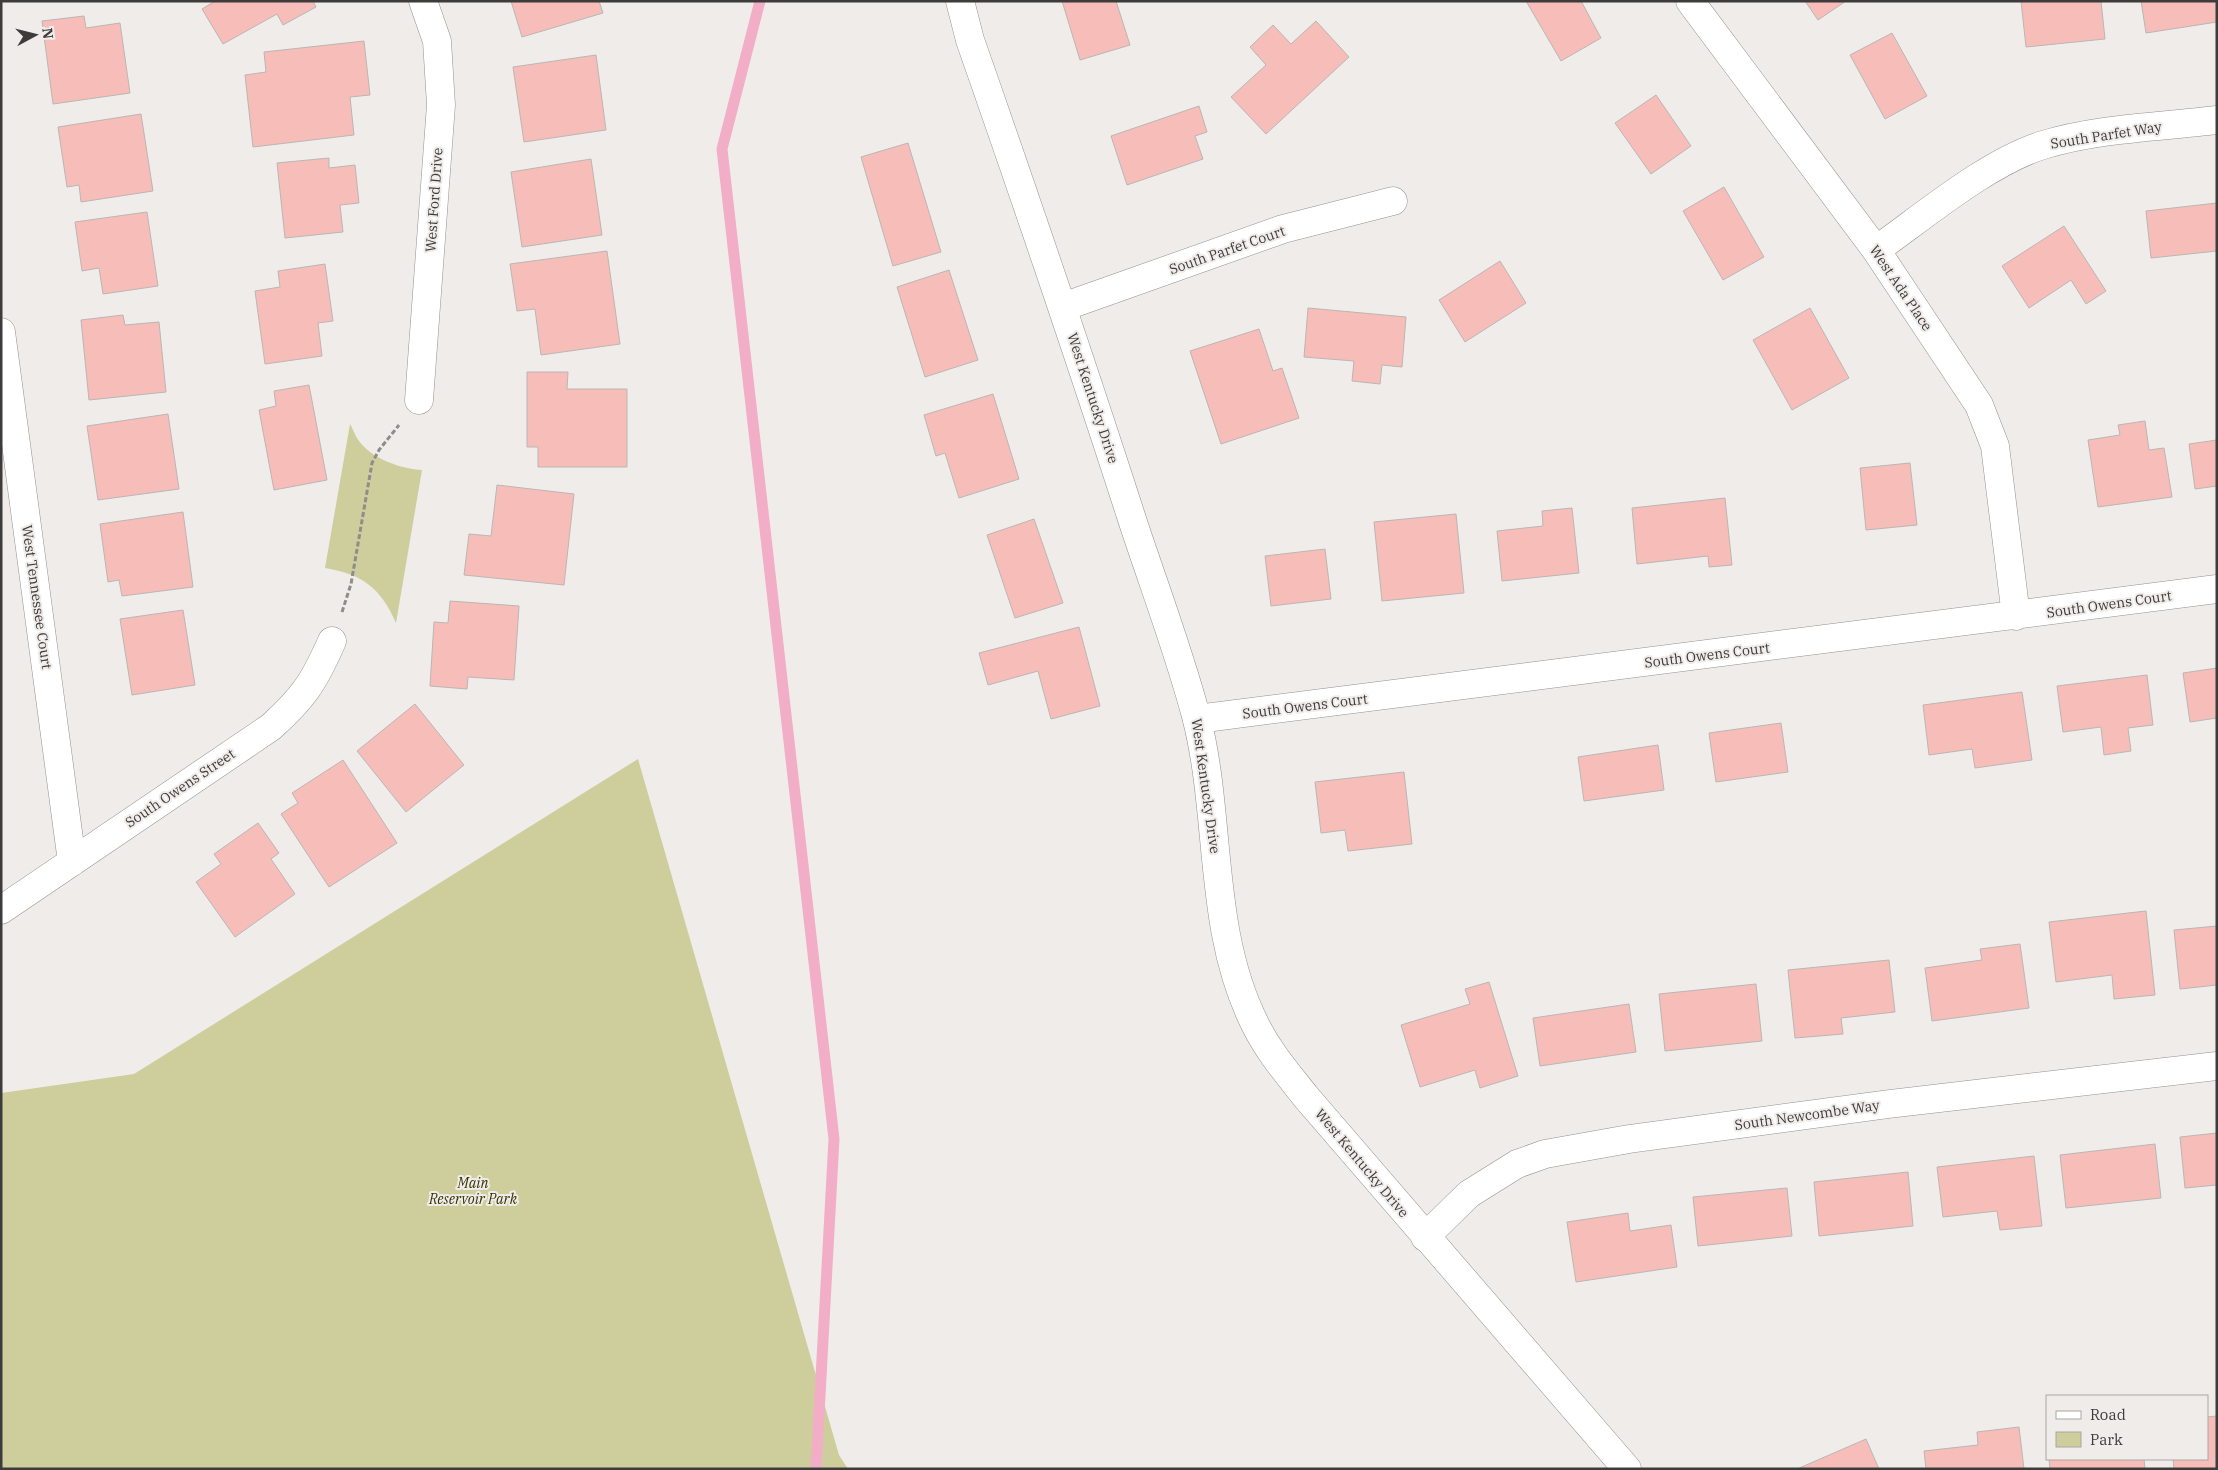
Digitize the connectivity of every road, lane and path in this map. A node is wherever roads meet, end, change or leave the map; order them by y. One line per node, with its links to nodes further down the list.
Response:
1 (423, 1): 9 (street, West Ford Drive)
2 (960, 1): 7 (street, West Kentucky Drive)
3 (1690, 1): 6 (street, West Ada Place)
4 (2217, 120): 6 (street, South Parfet Way)
5 (1393, 201): 7 (street, South Parfet Court)
6 (1876, 250): 11 (street, West Ada Place)
7 (1063, 307): 13 (street, West Kentucky Drive)
8 (1, 332): 14 (street, West Tennessee Court)
9 (419, 400): 12 (path)
10 (2217, 589): 11 (street, South Owens Court)
11 (2016, 616): 13 (street, South Owens Court)
12 (332, 641): 14 (street, South Owens Street)
13 (1197, 720): 17 (street, West Kentucky Drive)
14 (72, 862): 15 (street, South Owens Street)
15 (1, 910)
16 (2217, 1066): 17 (street, South Newcombe Way)
17 (1425, 1237): 18 (street, West Kentucky Drive)
18 (1627, 1469)

